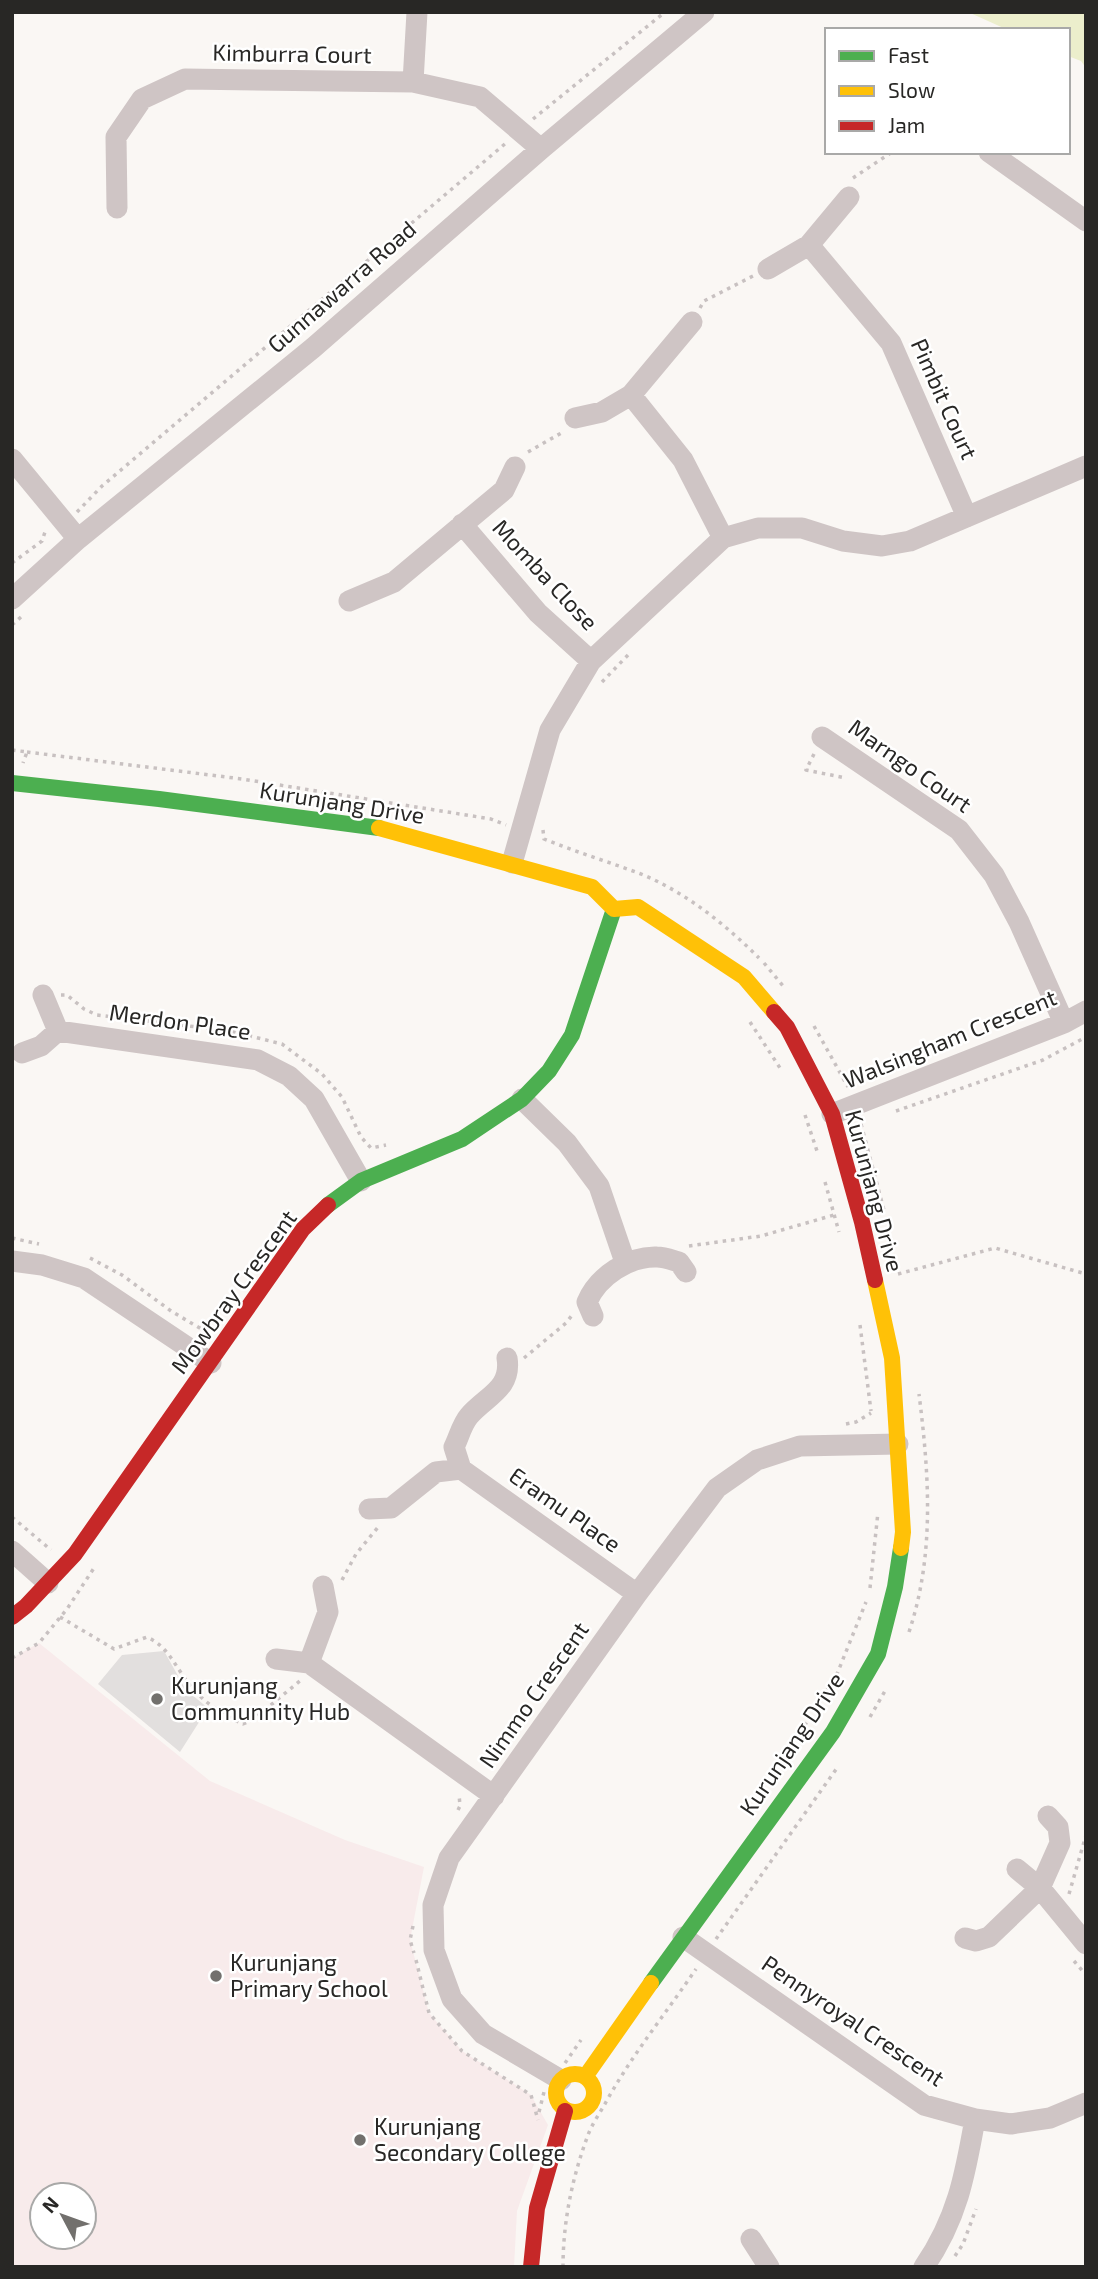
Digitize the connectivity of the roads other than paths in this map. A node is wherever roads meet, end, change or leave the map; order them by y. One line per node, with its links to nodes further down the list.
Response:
1 (417, 12): 3 (street)
2 (704, 12): 4 (street, Gunnawarra Road)
3 (413, 82): 4 (street, Kimburra Court); 7 (street, Kimburra Court)
4 (541, 149): 19 (street, Gunnawarra Road)
5 (992, 154): 8 (street)
6 (849, 197): 9 (street)
7 (117, 208)
8 (1086, 221)
9 (809, 245): 10 (street); 17 (street, Pimbit Court)
10 (768, 269)
11 (692, 321): 12 (street)
12 (631, 396): 13 (street); 20 (street)
13 (575, 418)
14 (12, 459): 19 (street)
15 (1086, 466): 17 (street)
16 (515, 467): 18 (street, Momba Close)
17 (967, 517): 20 (street)
18 (462, 524): 22 (street, Momba Close); 23 (street, Momba Close)
19 (71, 530): 21 (street, Gunnawarra Road)
20 (723, 538): 23 (street)
21 (12, 599)
22 (349, 601)
23 (591, 661): 26 (street)
24 (822, 737): 30 (street, Marngo Court)
25 (12, 783): 26 (street, Kurunjang Drive)
26 (512, 863): 27 (street, Kurunjang Drive)
27 (614, 909): 33 (street, Mowbray Crescent); 34 (street, Kurunjang Drive)
28 (43, 995): 31 (street)
29 (1086, 1011): 30 (street, Walsingham Crescent)
30 (1064, 1023): 34 (street, Walsingham Crescent)
31 (58, 1031): 32 (street); 35 (street, Merdon Place)
32 (22, 1053)
33 (522, 1099): 35 (street, Mowbray Crescent); 37 (street)
34 (832, 1114): 42 (street, Kurunjang Drive)
35 (361, 1181): 40 (street, Mowbray Crescent)
36 (12, 1261): 40 (street)
37 (625, 1262): 38 (street); 39 (street)
38 (686, 1272)
39 (590, 1309)
40 (211, 1363): 46 (street, Mowbray Crescent)
41 (508, 1364): 43 (street)
42 (898, 1444): 47 (street, Nimmo Crescent); 56 (street, Kurunjang Drive)
43 (461, 1469): 44 (street); 47 (street, Eramu Place)
44 (369, 1509)
45 (12, 1551): 46 (street)
46 (48, 1583): 49 (street, Mowbray Crescent)
47 (637, 1594): 52 (street, Nimmo Crescent)
48 (325, 1596): 51 (street)
49 (12, 1617)
50 (276, 1659): 51 (street)
51 (311, 1665): 52 (street)
52 (494, 1796): 60 (street, Nimmo Crescent)
53 (1048, 1816): 55 (street)
54 (1017, 1869): 55 (street)
55 (1040, 1888): 57 (street); 58 (street)
56 (683, 1937): 59 (street, Kurunjang Drive); 63 (street, Pennyroyal Crescent)
57 (965, 1938)
58 (1086, 1944)
59 (585, 2077): 60 (street); 62 (street)
60 (558, 2078): 62 (street)
61 (1086, 2102): 63 (street, Pennyroyal Crescent)
62 (565, 2110): 65 (street)
63 (975, 2119): 67 (street)
64 (751, 2239): 66 (street)
65 (531, 2267)
66 (769, 2267)
67 (924, 2267)

